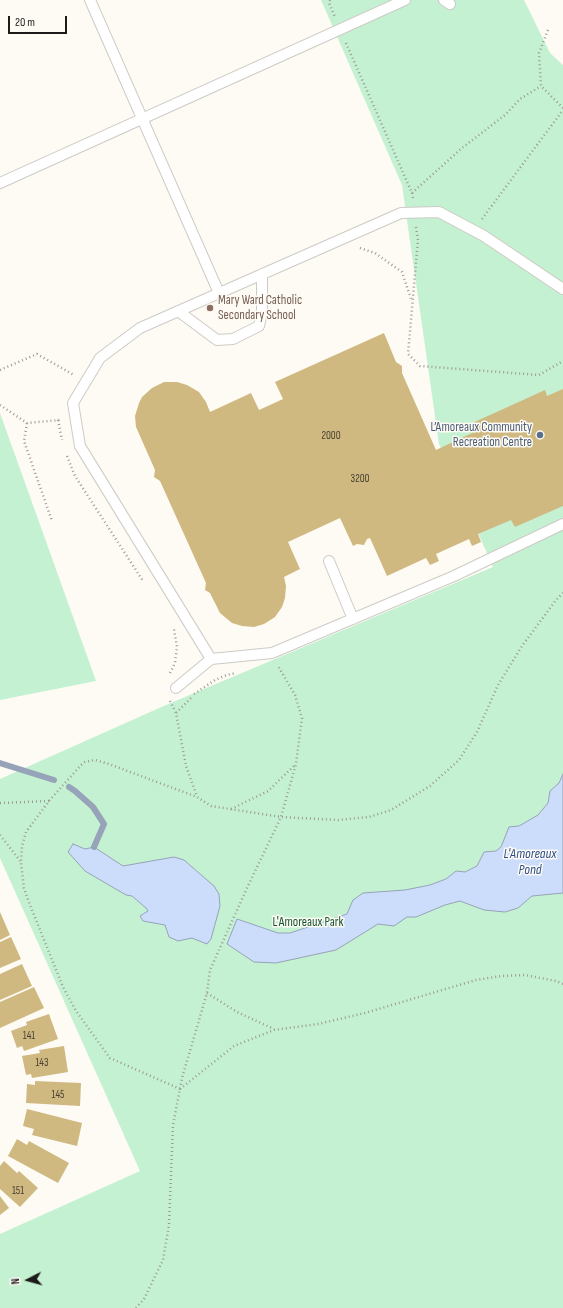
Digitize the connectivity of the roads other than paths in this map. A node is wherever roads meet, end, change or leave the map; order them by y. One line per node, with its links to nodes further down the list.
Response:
1 (90, 0): 3 (lane)
2 (405, 0): 3 (lane)
3 (142, 119): 4 (lane); 7 (lane)
4 (0, 183)
5 (262, 274): 6 (lane); 7 (lane); 8 (lane)
6 (563, 289)
7 (219, 293): 8 (lane)
8 (178, 311): 12 (lane)
9 (563, 524): 11 (lane)
10 (329, 561): 11 (lane)
11 (353, 619): 12 (lane)
12 (211, 659): 13 (lane)
13 (176, 688)

